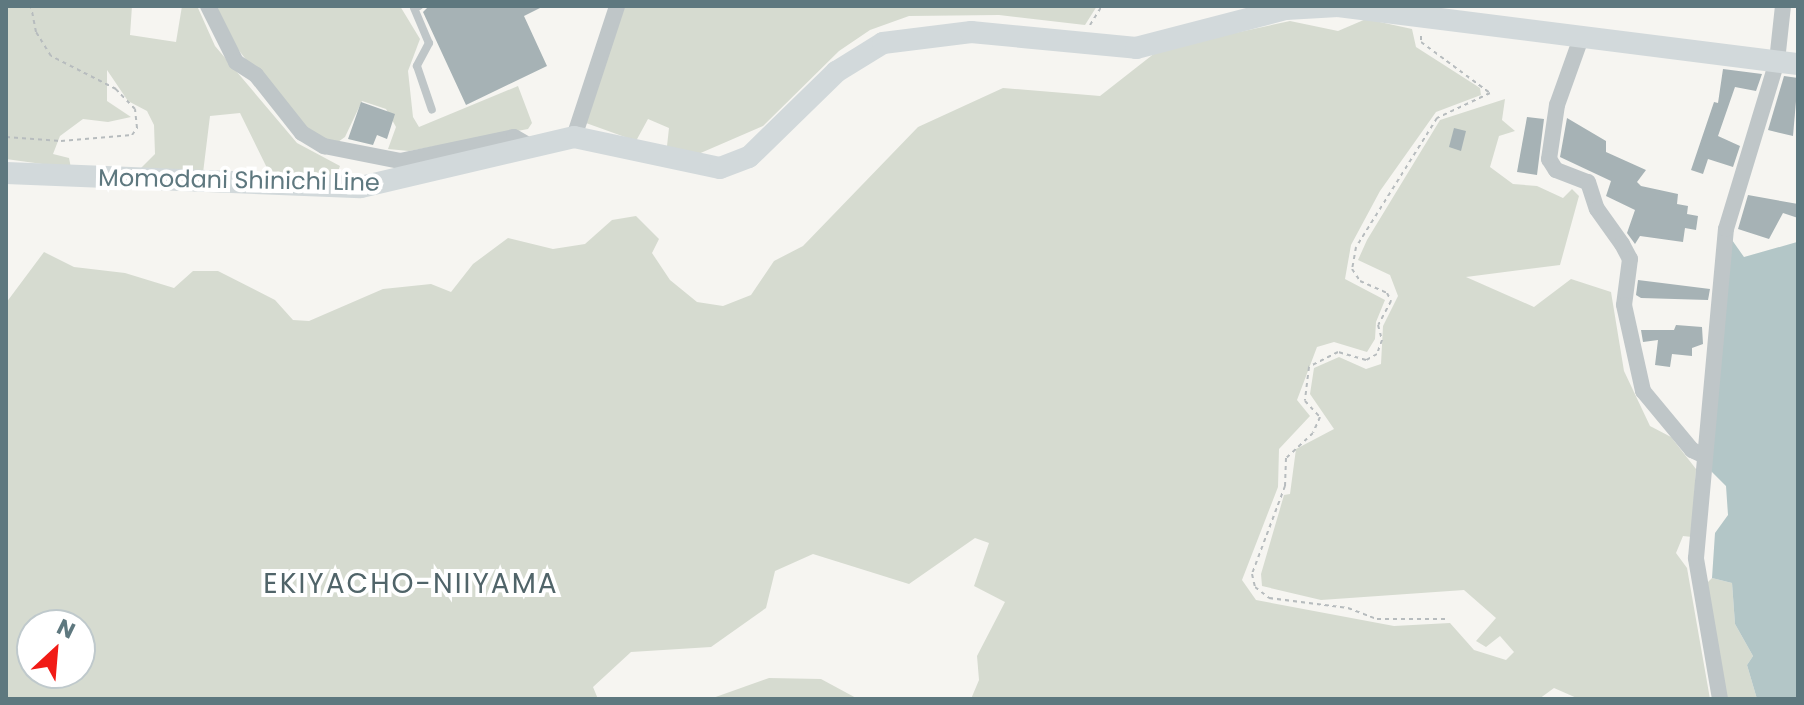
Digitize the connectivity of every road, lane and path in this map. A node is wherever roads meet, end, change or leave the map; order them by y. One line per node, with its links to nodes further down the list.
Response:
1 (31, 6): 10 (path)
2 (208, 6): 12 (street)
3 (419, 6): 9 (lane)
4 (617, 6): 11 (street)
5 (1783, 6): 8 (street)
6 (1422, 19): 7 (main road, Momodani Shinichi Line); 11 (main road, Momodani Shinichi Line); 15 (path)
7 (1581, 38): 8 (main road, Momodani Shinichi Line); 14 (street)
8 (1787, 63): 14 (street)
9 (432, 110)
10 (6, 137)
11 (574, 137): 12 (main road, Momodani Shinichi Line)
12 (528, 145): 13 (main road, Momodani Shinichi Line)
13 (6, 173)
14 (1705, 456): 16 (street)
15 (1448, 619)
16 (1720, 699)

